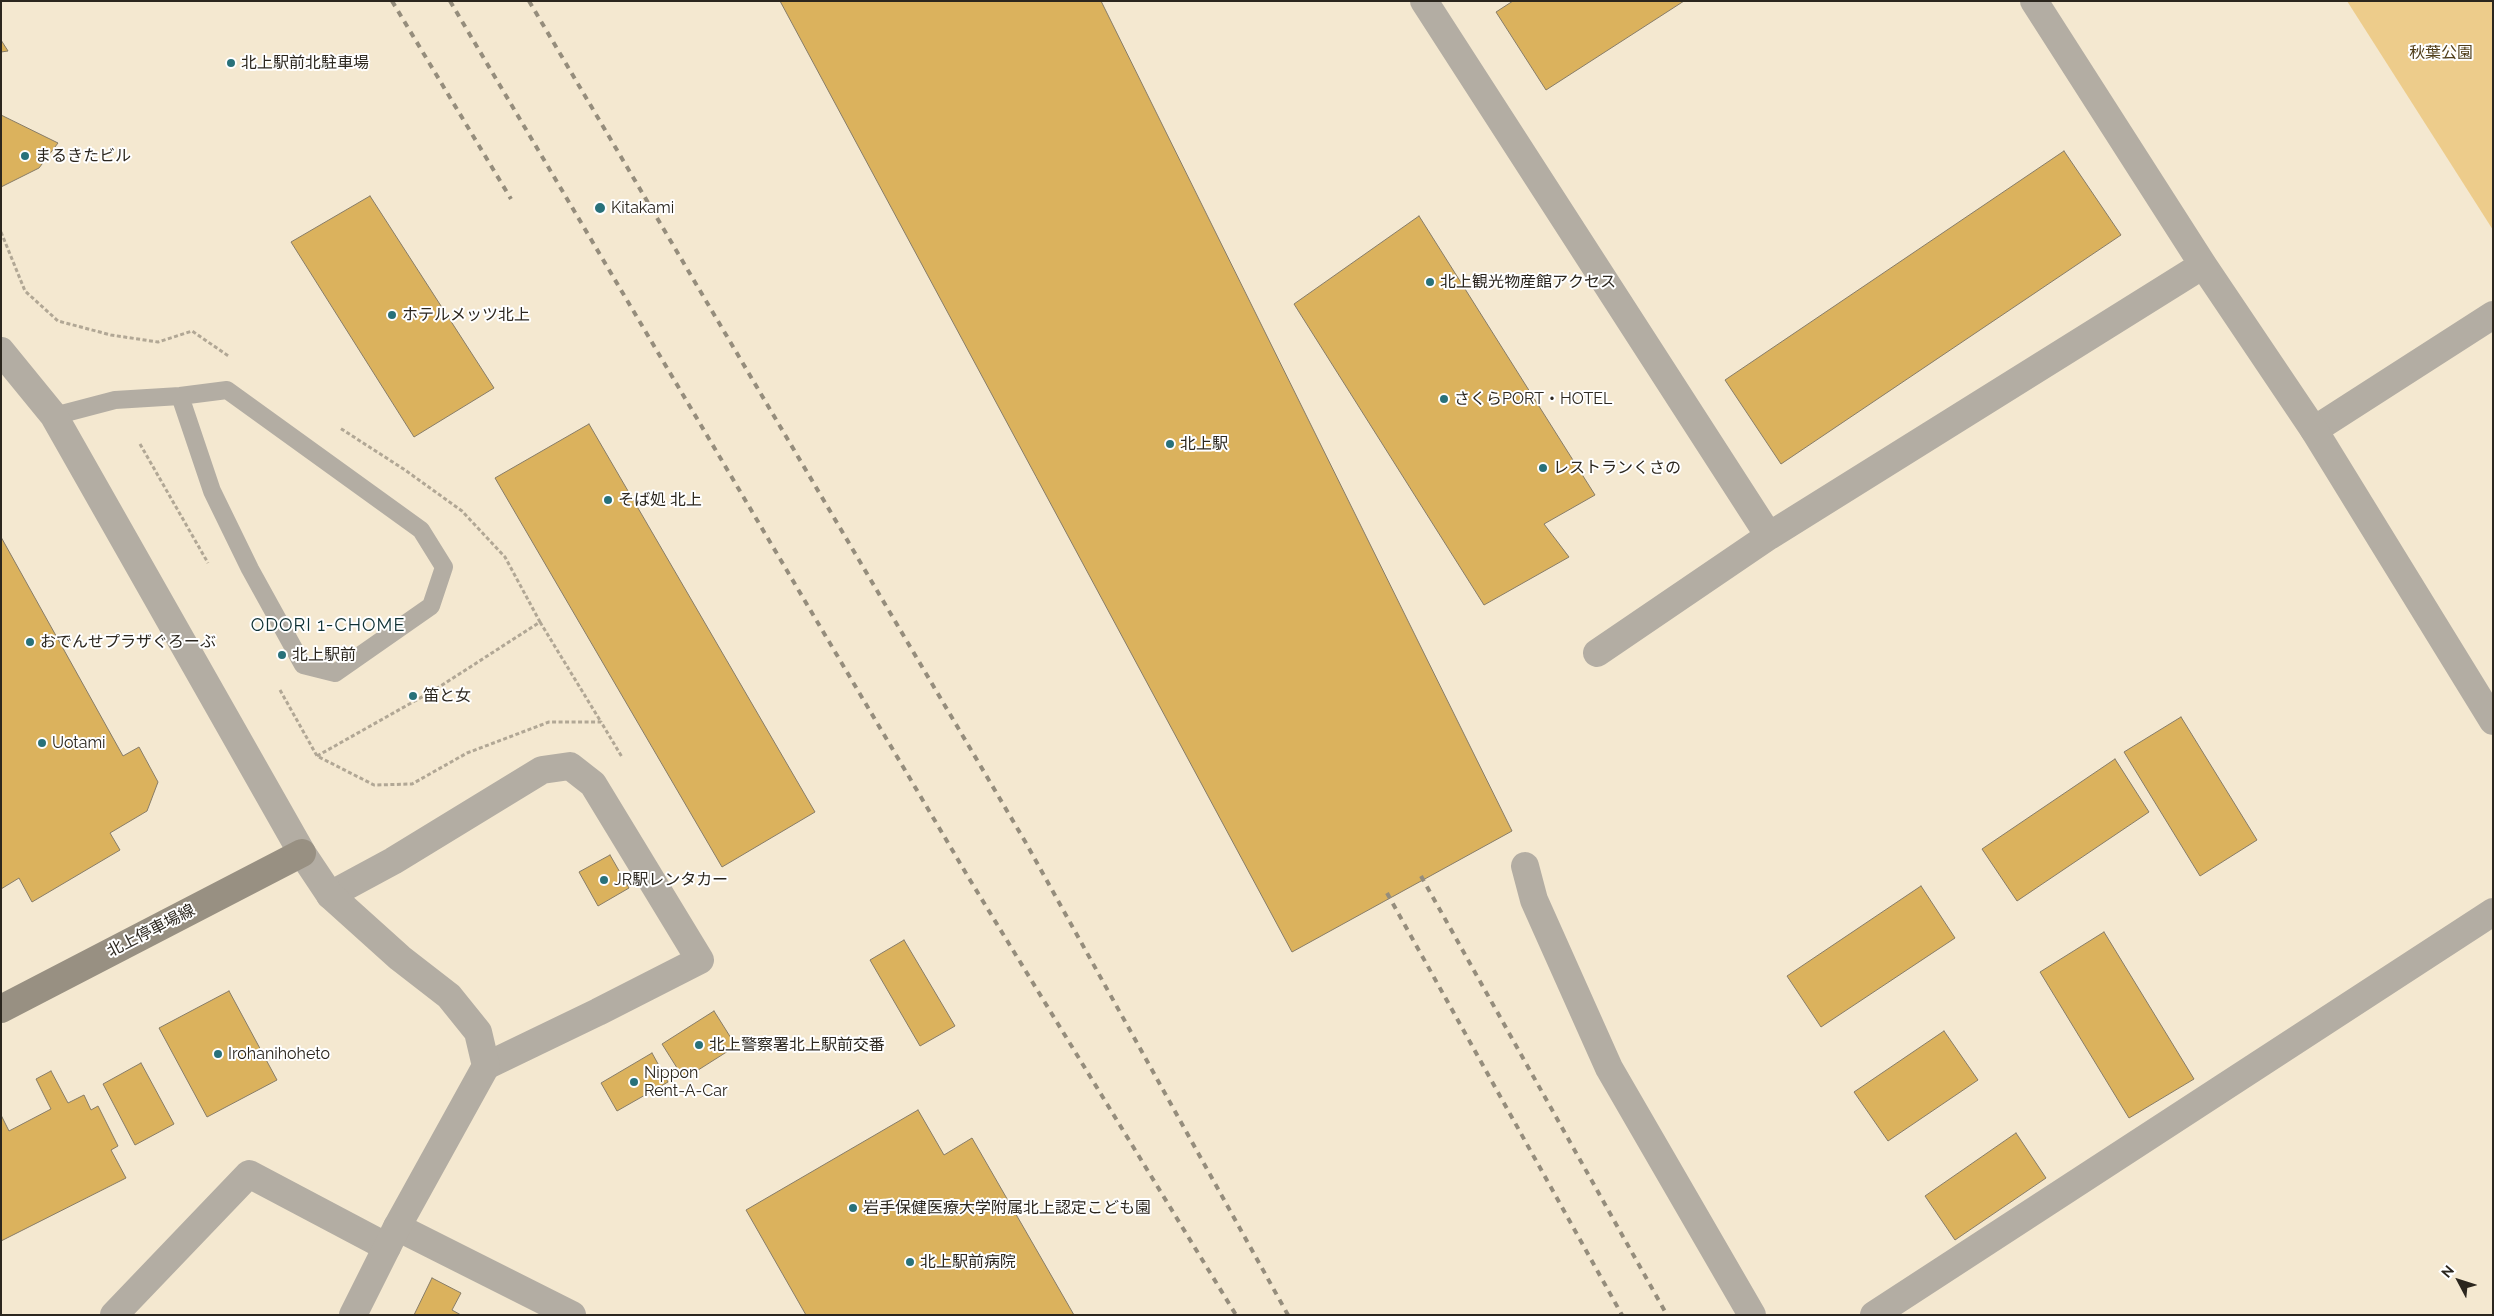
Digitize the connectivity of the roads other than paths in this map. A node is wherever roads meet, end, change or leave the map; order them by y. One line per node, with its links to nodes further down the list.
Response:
1 (1424, 1): 9 (street)
2 (2034, 1): 3 (street)
3 (2203, 265): 8 (street); 9 (street)
4 (2493, 315): 8 (street)
5 (1, 351): 7 (street)
6 (180, 396): 6 (lane); 7 (lane)
7 (54, 416): 12 (street)
8 (2314, 430): 11 (street)
9 (1769, 536): 10 (street)
10 (1597, 653)
11 (2493, 721)
12 (302, 853): 14 (street); 16 (main road, 北上停車場線)
13 (1525, 866): 22 (street)
14 (330, 895): 17 (street); 17 (street)
15 (2493, 912): 23 (street)
16 (1, 1009)
17 (486, 1066): 18 (street)
18 (392, 1237): 19 (street); 20 (street); 21 (street)
19 (114, 1315)
20 (353, 1315)
21 (572, 1315)
22 (1752, 1315)
23 (1874, 1315)

